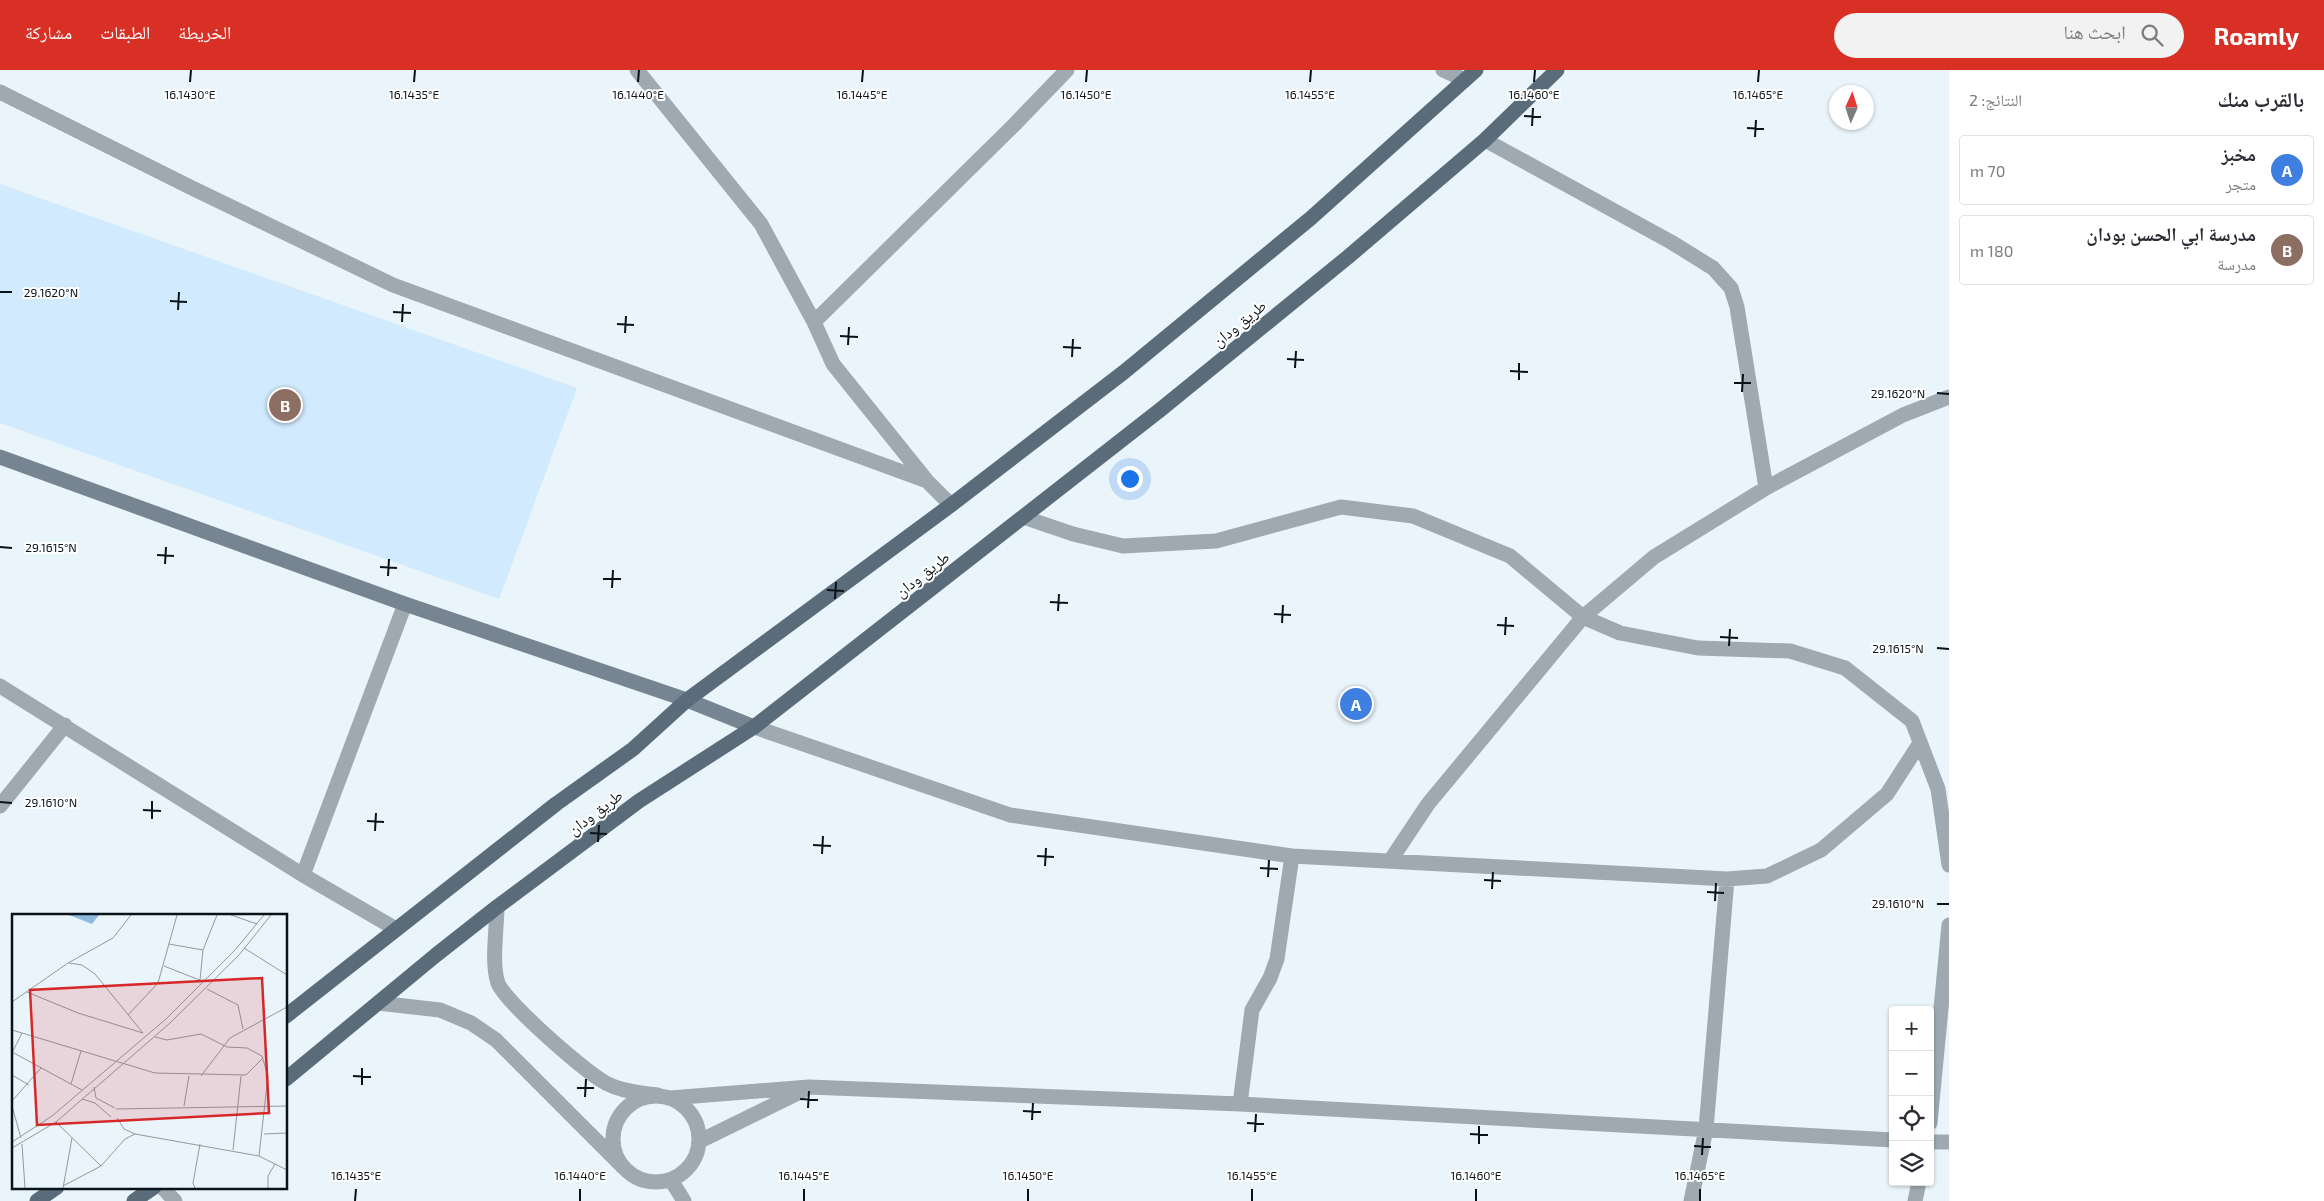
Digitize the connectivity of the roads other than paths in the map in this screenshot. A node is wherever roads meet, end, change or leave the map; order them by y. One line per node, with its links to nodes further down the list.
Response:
1 (637, 70): 8 (street)
2 (1067, 70): 8 (street)
3 (1443, 70): 5 (street)
4 (1558, 70): 7 (main road, طريق ودان)
5 (1470, 75): 13 (main road, طريق ودان)
6 (0, 92): 11 (street)
7 (1484, 140): 12 (street); 14 (main road, طريق ودان)
8 (814, 322): 11 (street)
9 (1949, 397): 12 (street)
10 (0, 457): 15 (street)
11 (927, 481): 13 (street)
12 (1766, 488): 16 (street)
13 (951, 505): 18 (main road, طريق ودان)
14 (1023, 517): 16 (street); 20 (main road, طريق ودان)
15 (405, 604): 18 (street); 26 (street)
16 (1583, 617): 21 (street); 24 (street)
17 (0, 686): 19 (street)
18 (687, 700): 20 (street); 30 (main road, طريق ودان)
19 (65, 725): 22 (street); 26 (street)
20 (754, 727): 23 (street); 28 (main road, طريق ودان)
21 (1920, 743): 25 (street); 27 (street)
22 (0, 806)
23 (1292, 856): 24 (street); 37 (street)
24 (1390, 861): 27 (street)
25 (1949, 865)
26 (303, 875): 30 (street)
27 (1727, 879): 38 (street)
28 (497, 907): 31 (main road, طريق ودان); 36 (street)
29 (1949, 925): 35 (street)
30 (396, 929): 32 (main road, طريق ودان)
31 (378, 1003): 33 (main road, طريق ودان); 43 (street)
32 (288, 1014)
33 (288, 1077)
34 (810, 1087): 36 (street); 37 (street); 40 (street)
35 (1933, 1096)
36 (664, 1097): 40 (street); 43 (street)
37 (1240, 1104): 38 (street)
38 (1706, 1129): 39 (street); 53 (street)
39 (1889, 1140)
40 (700, 1142): 44 (street)
41 (1934, 1142): 42 (street)
42 (1949, 1142)
43 (624, 1168): 44 (street)
44 (671, 1180): 52 (street)
45 (1918, 1186): 54 (street)
46 (56, 1188): 49 (main road)
47 (153, 1188): 50 (main road)
48 (163, 1188): 51 (street)
49 (37, 1201)
50 (134, 1201)
51 (174, 1201)
52 (684, 1201)
53 (1691, 1201)
54 (1915, 1201)

